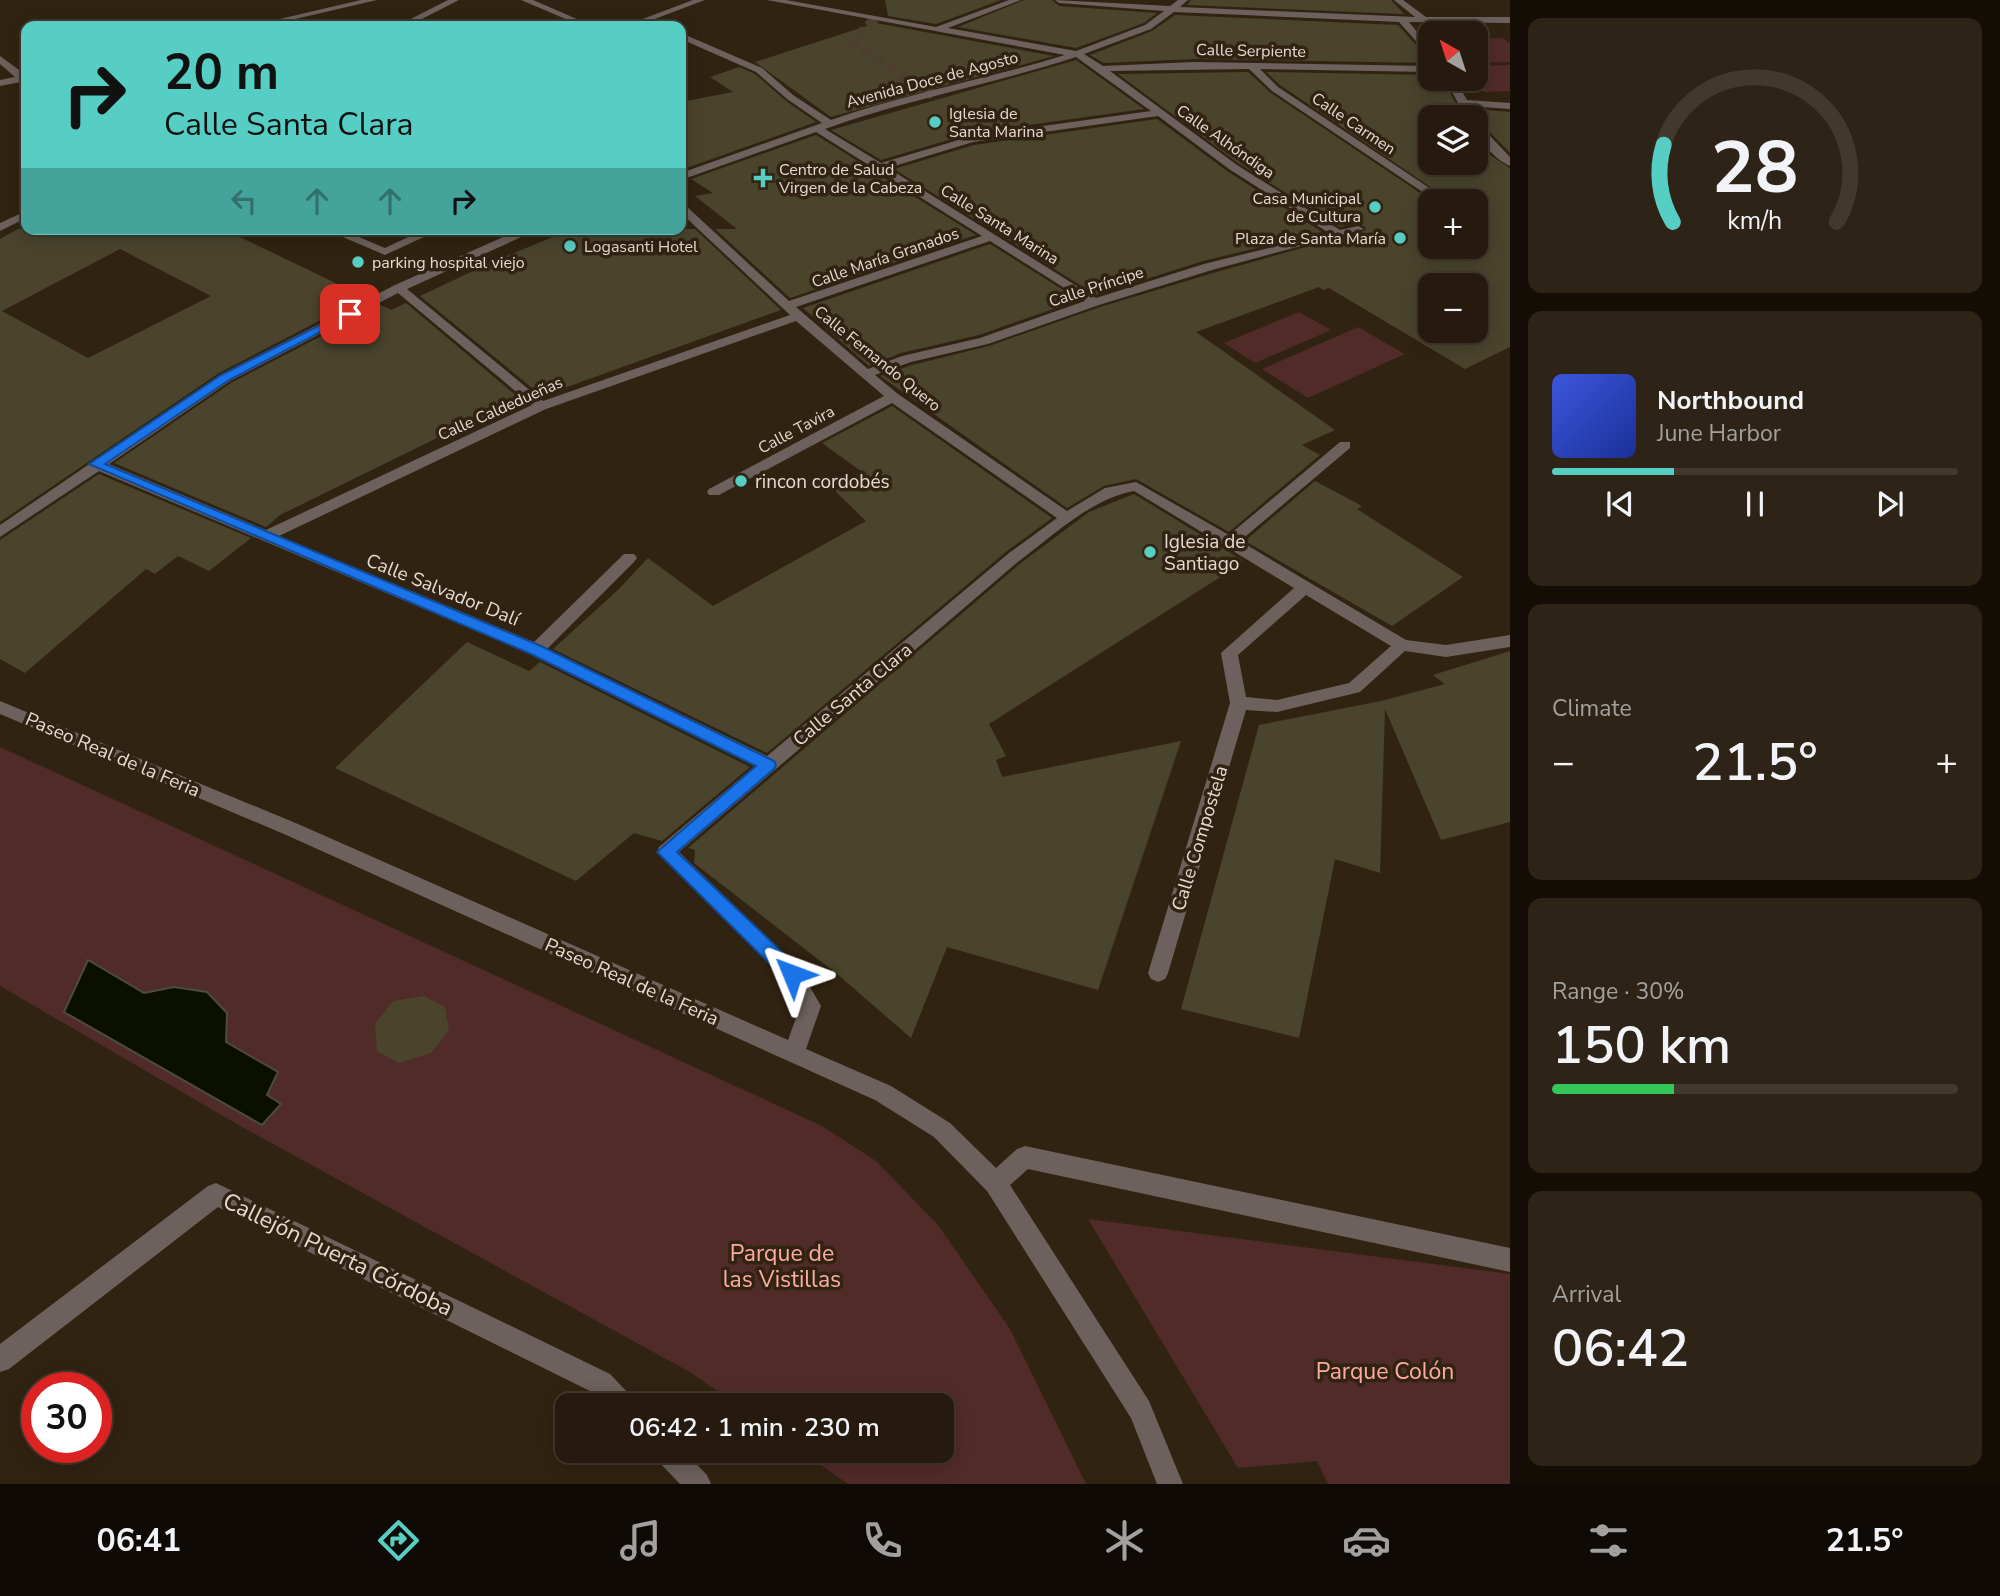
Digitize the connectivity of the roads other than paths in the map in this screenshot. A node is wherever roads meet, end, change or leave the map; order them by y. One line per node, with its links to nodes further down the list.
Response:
1 (373, 0): 14 (street)
2 (455, 0): 15 (street)
3 (525, 0): 16 (street)
4 (701, 0): 17 (street)
5 (771, 0): 18 (street)
6 (1017, 0): 18 (street)
7 (1059, 0): 10 (street)
8 (1184, 0): 10 (street, Avenida Doce de Agosto)
9 (1398, 0): 12 (street)
10 (1175, 9): 11 (street); 21 (street, Avenida Doce de Agosto)
11 (1401, 18): 12 (street); 20 (street)
12 (1424, 20): 13 (street)
13 (1510, 20)
14 (277, 21)
15 (411, 21)
16 (577, 21)
17 (642, 21)
18 (935, 30): 21 (street)
19 (686, 38): 33 (street)
20 (1418, 39)
21 (1077, 54): 24 (street); 33 (street, Avenida Doce de Agosto)
22 (0, 59): 26 (street)
23 (1252, 66): 24 (street, Calle Serpiente); 25 (street, Calle Serpiente); 39 (street, Calle Carmen)
24 (1101, 69): 32 (street, Calle Alhóndiga)
25 (1418, 69)
26 (21, 76)
27 (21, 79): 28 (street)
28 (0, 83)
29 (1456, 91): 30 (street)
30 (1462, 103): 31 (street)
31 (1510, 106)
32 (1159, 113): 37 (street); 44 (street, Calle Alhóndiga)
33 (829, 123): 34 (street, Avenida Doce de Agosto)
34 (817, 128): 37 (street, Calle Santa Marina); 38 (street, Avenida Doce de Agosto)
35 (1488, 142): 36 (street)
36 (1510, 163)
37 (879, 167): 48 (street, Calle Santa Marina)
38 (686, 175)
39 (1425, 189)
40 (686, 212): 51 (street, Calle Fernando Quero)
41 (21, 217): 42 (street)
42 (0, 228)
43 (1358, 229): 44 (street)
44 (1338, 234): 50 (street, Calle Príncipe)
45 (344, 235): 46 (street)
46 (422, 235)
47 (516, 235): 49 (street)
48 (992, 237): 50 (street, Calle Santa Marina); 51 (street, Calle María Granados)
49 (399, 288): 54 (street); 56 (street)
50 (1095, 302): 52 (street, Calle Príncipe)
51 (793, 311): 52 (street, Calle Fernando Quero); 54 (street, Calle Caldedueñas)
52 (865, 373): 53 (street, Calle Fernando Quero)
53 (893, 397): 57 (street, Calle Tavira); 58 (street, Calle Fernando Quero)
54 (541, 406): 60 (street, Calle Caldedueñas)
55 (1345, 445): 61 (street)
56 (96, 464): 59 (street); 60 (street, Calle Salvador Dalí)
57 (714, 492)
58 (1067, 518): 61 (street, Calle Santa Clara); 69 (street, Calle Santa Clara)
59 (0, 532)
60 (264, 537): 66 (street, Calle Salvador Dalí)
61 (1230, 542): 63 (street, Calle Santa Clara)
62 (629, 558): 66 (street)
63 (1305, 587): 65 (street, Calle Santa Clara); 67 (street)
64 (1510, 640): 65 (street)
65 (1402, 645): 67 (street)
66 (536, 650): 69 (street, Calle Salvador Dalí)
67 (1240, 703): 70 (street, Calle Compostela)
68 (0, 706): 71 (street, Paseo Real de la Feria)
69 (768, 765): 71 (street, Calle Santa Clara)
70 (1158, 973)
71 (794, 1053): 72 (street, Paseo Real de la Feria)
72 (995, 1182): 73 (street); 78 (street, Paseo Real de la Feria)
73 (1510, 1260)
74 (0, 1360): 75 (street, Callejón Puerta Córdoba)
75 (611, 1393)
76 (678, 1463): 77 (street)
77 (698, 1484)
78 (1170, 1484)

